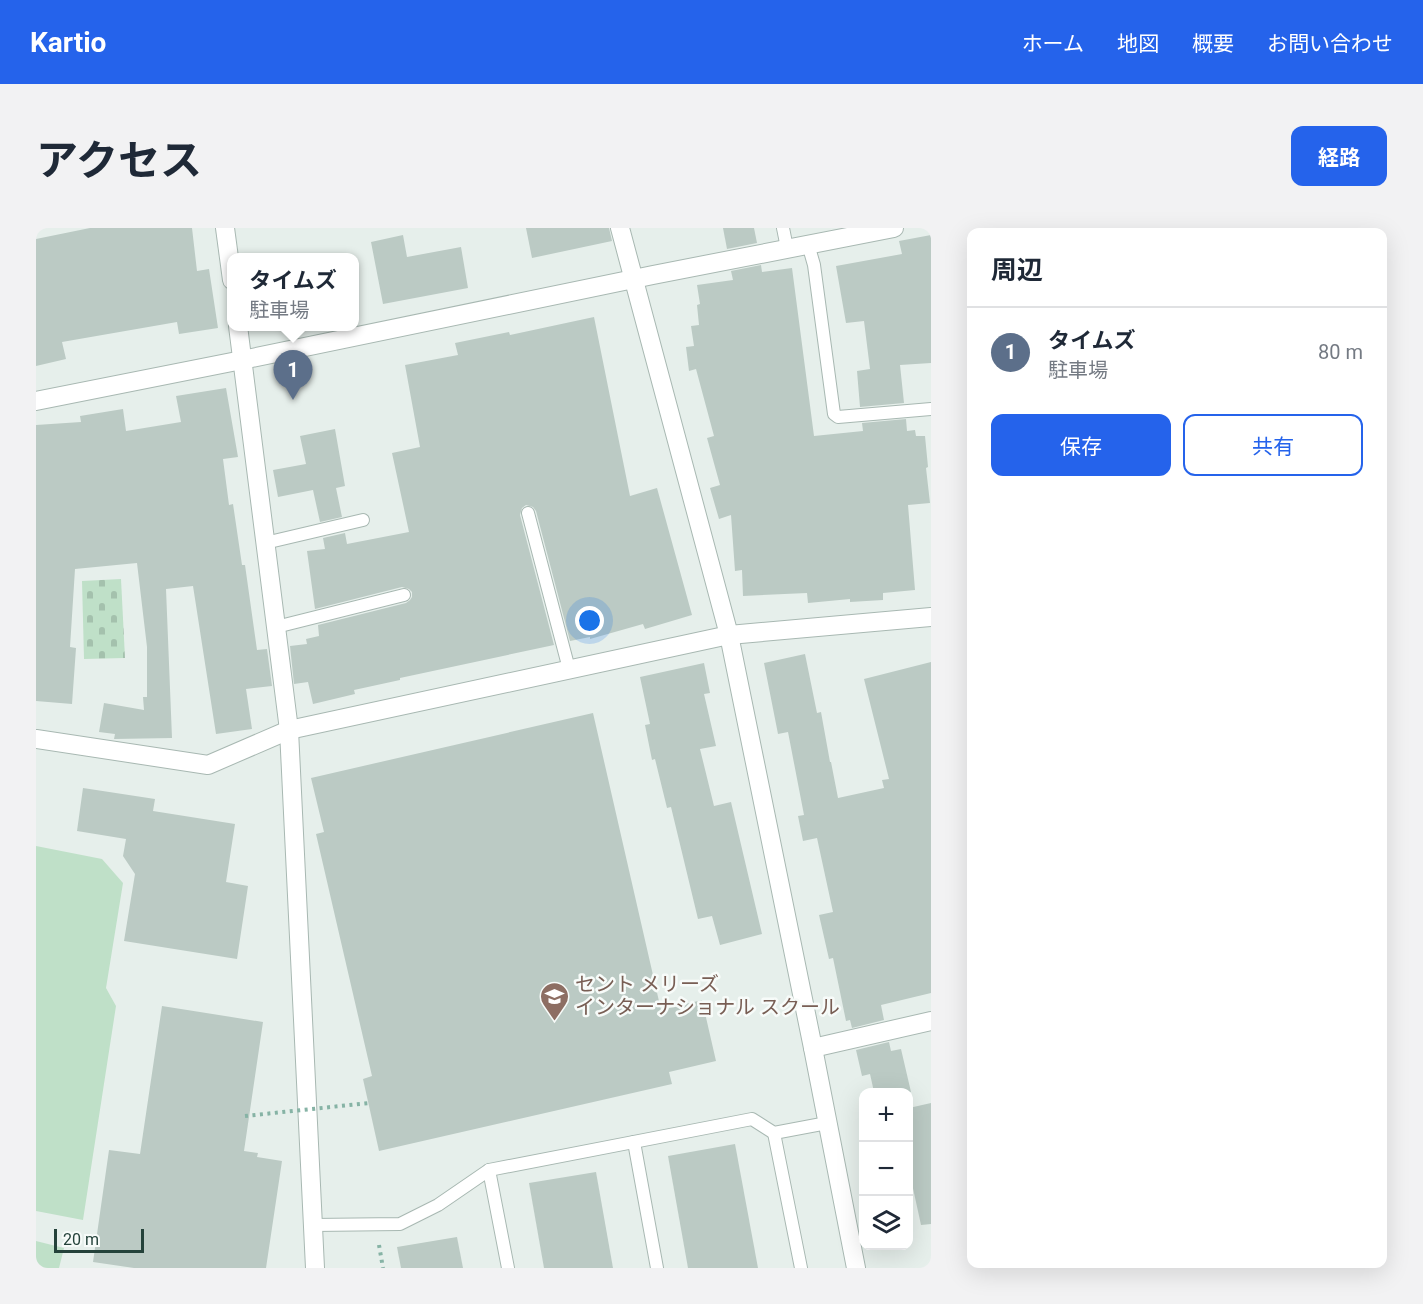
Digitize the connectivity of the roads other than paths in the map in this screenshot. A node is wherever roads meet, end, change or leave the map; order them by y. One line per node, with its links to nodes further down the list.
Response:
1 (225, 228): 7 (street)
2 (620, 228): 8 (street)
3 (783, 228): 6 (lane)
4 (894, 228): 5 (street)
5 (808, 244): 6 (street); 12 (lane)
6 (787, 248): 8 (street)
7 (228, 253)
8 (635, 279): 10 (street); 19 (street)
9 (238, 331): 10 (street)
10 (242, 360): 11 (street); 15 (street)
11 (36, 401)
12 (931, 409)
13 (528, 513): 20 (lane)
14 (363, 520): 15 (lane)
15 (265, 543): 18 (street)
16 (404, 596): 18 (lane)
17 (931, 617): 19 (street)
18 (276, 627): 21 (street)
19 (729, 635): 20 (street); 24 (street)
20 (569, 669): 21 (street)
21 (289, 730): 22 (street); 29 (street)
22 (36, 739)
23 (931, 1021): 24 (street)
24 (813, 1048): 25 (street)
25 (827, 1123): 26 (lane); 34 (street)
26 (774, 1133): 27 (lane); 33 (lane)
27 (633, 1142): 28 (lane); 32 (lane)
28 (489, 1170): 29 (lane); 31 (lane)
29 (313, 1225): 30 (street)
30 (315, 1268)
31 (508, 1268)
32 (657, 1268)
33 (801, 1268)
34 (856, 1268)

